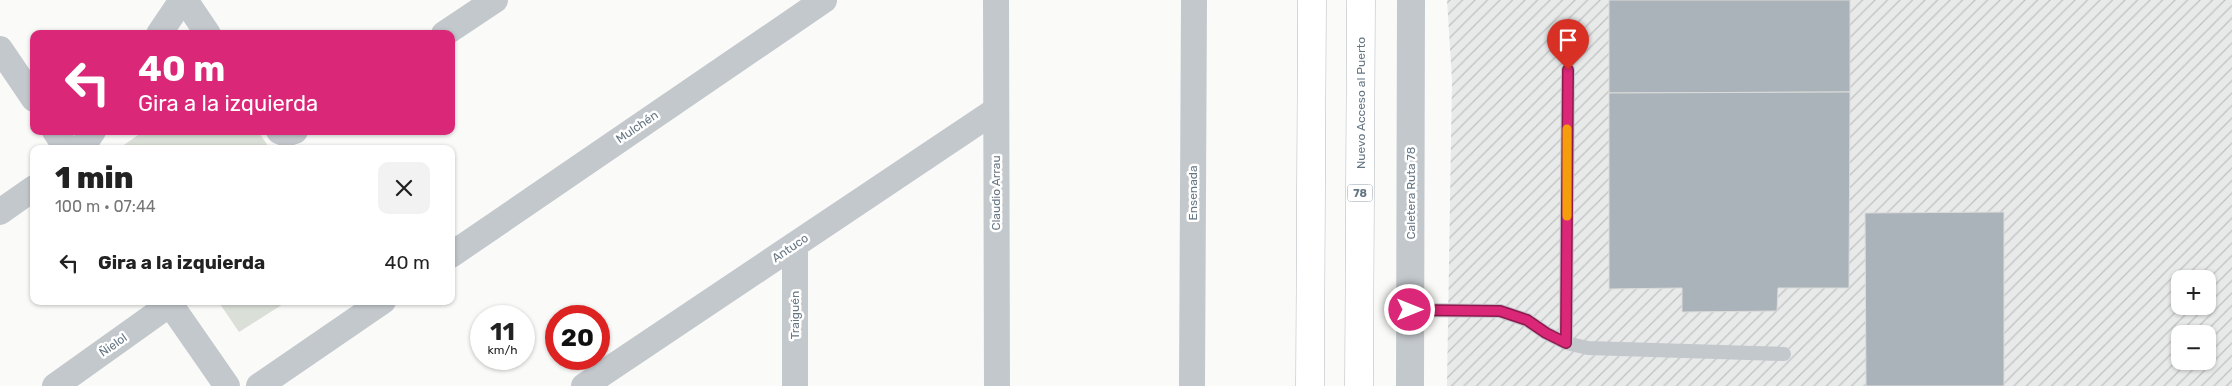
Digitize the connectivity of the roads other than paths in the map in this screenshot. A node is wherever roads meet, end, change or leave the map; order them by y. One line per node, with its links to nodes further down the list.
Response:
1 (184, 0): 9 (street); 10 (street)
2 (495, 0): 11 (street)
3 (824, 0): 19 (street, Mulchén)
4 (996, 0): 15 (street, Claudio Arrau)
5 (1194, 0): 32 (street, Ensenada)
6 (1312, 0): 33 (highway)
7 (1361, 0): 34 (highway, Nuevo Acceso al Puerto / 78)
8 (1411, 0): 23 (street, Caletera Ruta 78)
9 (162, 30)
10 (205, 30)
11 (450, 30)
12 (0, 49): 14 (street)
13 (1568, 70): 24 (lane)
14 (30, 93)
15 (996, 110): 18 (street, Antuco); 31 (street, Claudio Arrau)
16 (30, 191): 17 (street)
17 (0, 212)
18 (794, 244): 29 (street, Antuco); 30 (street, Traiguén)
19 (455, 251)
20 (166, 305): 26 (street, Ñielol)
21 (170, 305): 27 (street)
22 (377, 305): 28 (street)
23 (1410, 310): 24 (lane); 35 (street, Caletera Ruta 78)
24 (1566, 343): 25 (lane)
25 (1784, 354)
26 (55, 386)
27 (227, 386)
28 (259, 386)
29 (584, 386)
30 (795, 386)
31 (997, 386)
32 (1192, 386)
33 (1310, 386)
34 (1358, 386)
35 (1410, 386)

